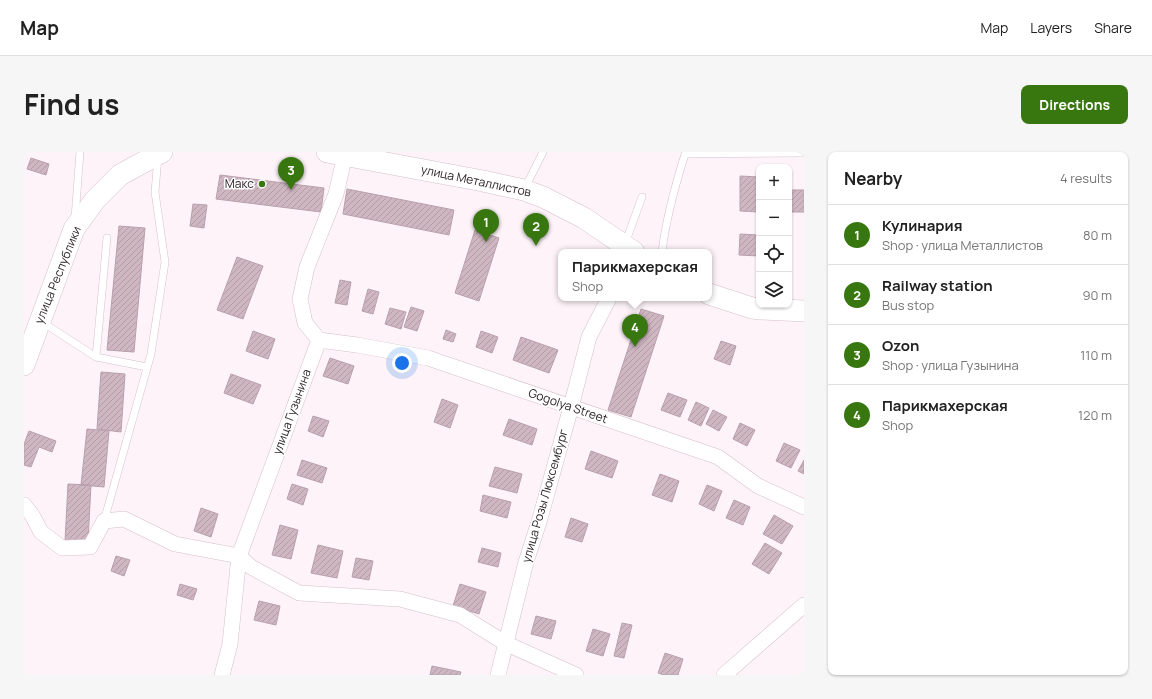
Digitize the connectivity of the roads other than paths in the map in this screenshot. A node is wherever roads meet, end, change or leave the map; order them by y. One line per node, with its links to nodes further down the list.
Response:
1 (80, 152): 9 (lane)
2 (543, 152): 7 (lane)
3 (160, 153): 9 (main road, улица Республики); 21 (lane)
4 (686, 153): 5 (lane); 13 (lane)
5 (804, 153)
6 (336, 154): 7 (main road, улица Металлистов); 18 (street)
7 (524, 190): 11 (main road, улица Металлистов)
8 (642, 197): 12 (lane)
9 (74, 229): 17 (main road, улица Республики)
10 (107, 238): 19 (lane)
11 (630, 249)
12 (631, 249)
13 (662, 249)
14 (712, 295): 16 (main road)
15 (607, 301): 22 (street, улица Розы Люксембург)
16 (804, 311)
17 (40, 321): 19 (lane); 20 (main road, улица Республики)
18 (319, 340): 22 (street, Gogolya Street); 26 (street, улица Гузынина)
19 (96, 357): 21 (lane)
20 (24, 365)
21 (147, 367): 25 (lane)
22 (571, 407): 24 (street, Gogolya Street); 28 (street, улица Розы Люксембург)
23 (24, 504): 25 (street)
24 (804, 507)
25 (104, 521): 26 (street)
26 (239, 556): 28 (street); 29 (street, улица Гузынина)
27 (804, 605): 32 (street)
28 (505, 643): 30 (street, улица Розы Люксембург); 31 (street)
29 (222, 675)
30 (498, 675)
31 (576, 675)
32 (724, 675)

